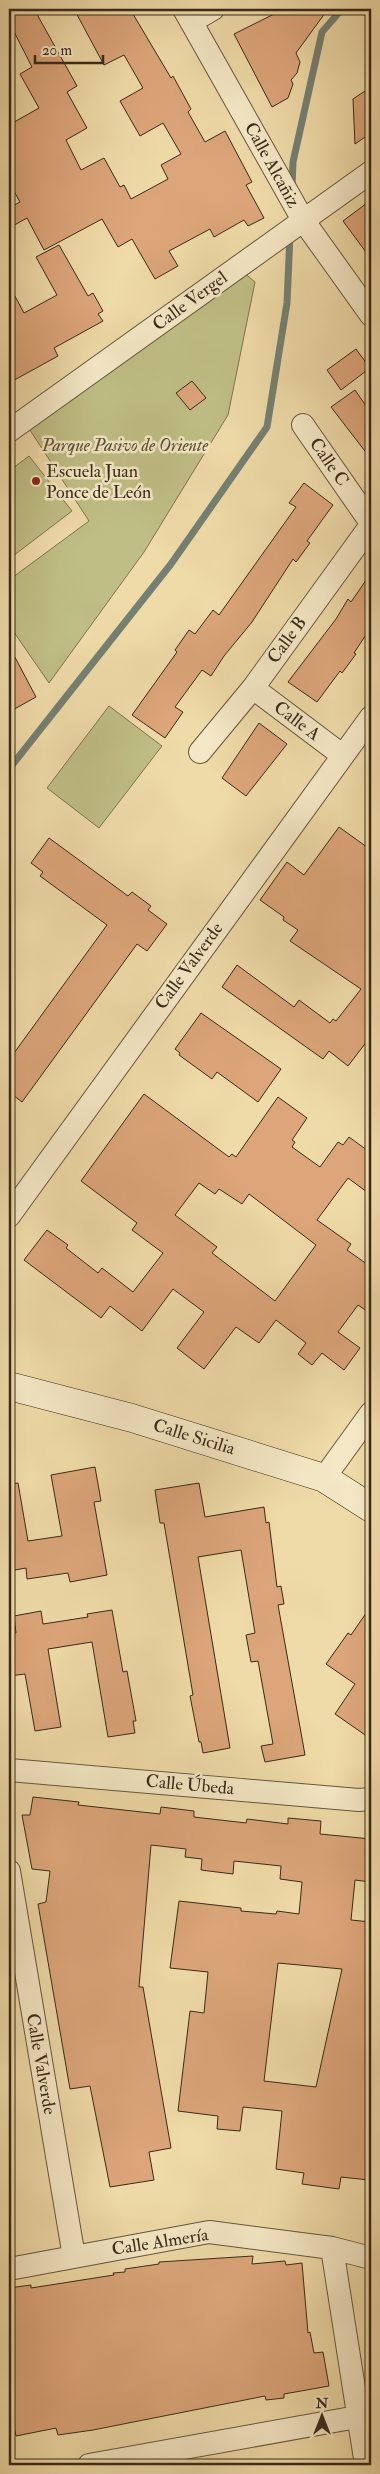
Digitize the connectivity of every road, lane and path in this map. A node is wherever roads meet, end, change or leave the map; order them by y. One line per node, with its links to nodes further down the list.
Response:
1 (213, 9): 2 (street)
2 (188, 15): 4 (street, Calle Alcañiz)
3 (371, 172): 4 (street, Calle Vergel)
4 (303, 220): 5 (street, Calle Alcañiz); 7 (street, Calle Vergel)
5 (371, 315)
6 (303, 425): 8 (street, Calle C)
7 (9, 431)
8 (371, 524): 9 (street, Calle B)
9 (253, 688): 11 (street, Calle B); 12 (street, Calle A)
10 (371, 716): 12 (street, Calle Valverde)
11 (200, 752)
12 (342, 755): 13 (street, Calle Valverde)
13 (9, 1216)
14 (9, 1386): 16 (street, Calle Sicilia)
15 (371, 1413): 16 (street)
16 (324, 1478): 17 (street, Calle Sicilia)
17 (371, 1508)
18 (9, 1770): 19 (street, Calle Úbeda)
19 (371, 1799)
20 (9, 1872): 22 (street, Calle Valverde)
21 (332, 2248): 22 (street, Calle Almería); 23 (street, Calle Almería); 25 (street)
22 (74, 2257): 24 (street, Calle Almería)
23 (371, 2258)
24 (9, 2269)
25 (357, 2417): 26 (street); 28 (street)
26 (148, 2460): 27 (street)
27 (89, 2465)
28 (366, 2465)

